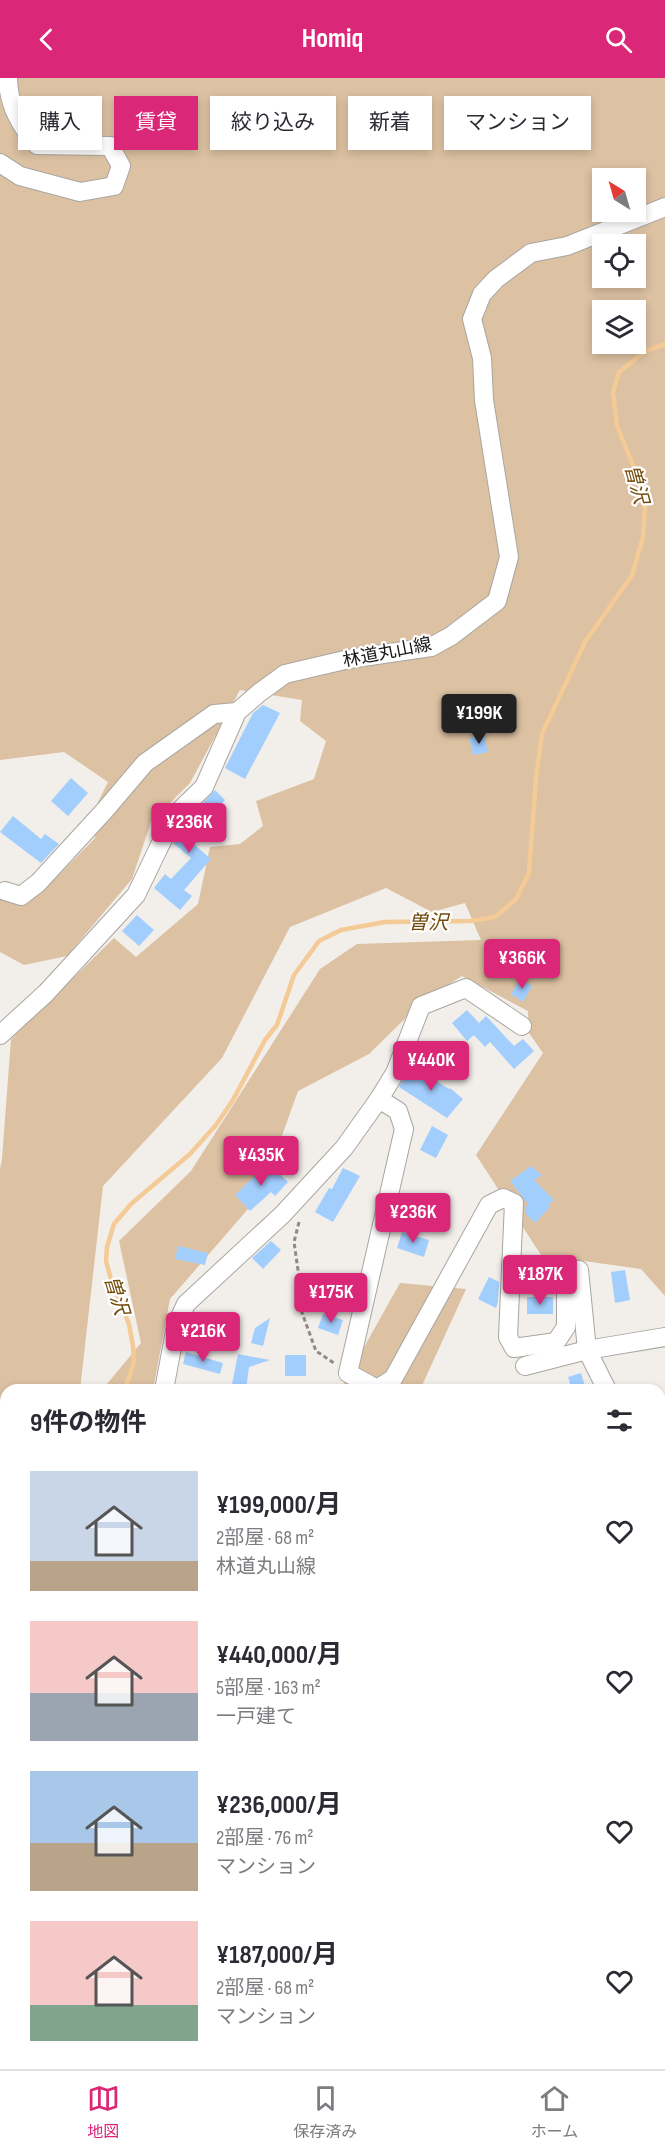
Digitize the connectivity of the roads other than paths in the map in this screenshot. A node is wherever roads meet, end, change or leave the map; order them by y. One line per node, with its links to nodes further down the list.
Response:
1 (8, 78): 2 (street)
2 (0, 163)
3 (665, 207): 4 (street, 林道丸山線)
4 (237, 712): 5 (street); 7 (street, 林道丸山線)
5 (5, 891)
6 (522, 1026): 8 (street)
7 (0, 1035)
8 (379, 1099): 12 (street); 13 (street)
9 (665, 1337): 10 (street)
10 (587, 1350): 11 (street); 14 (street); 15 (street)
11 (525, 1366)
12 (165, 1384)
13 (368, 1384)
14 (385, 1384)
15 (604, 1384)

